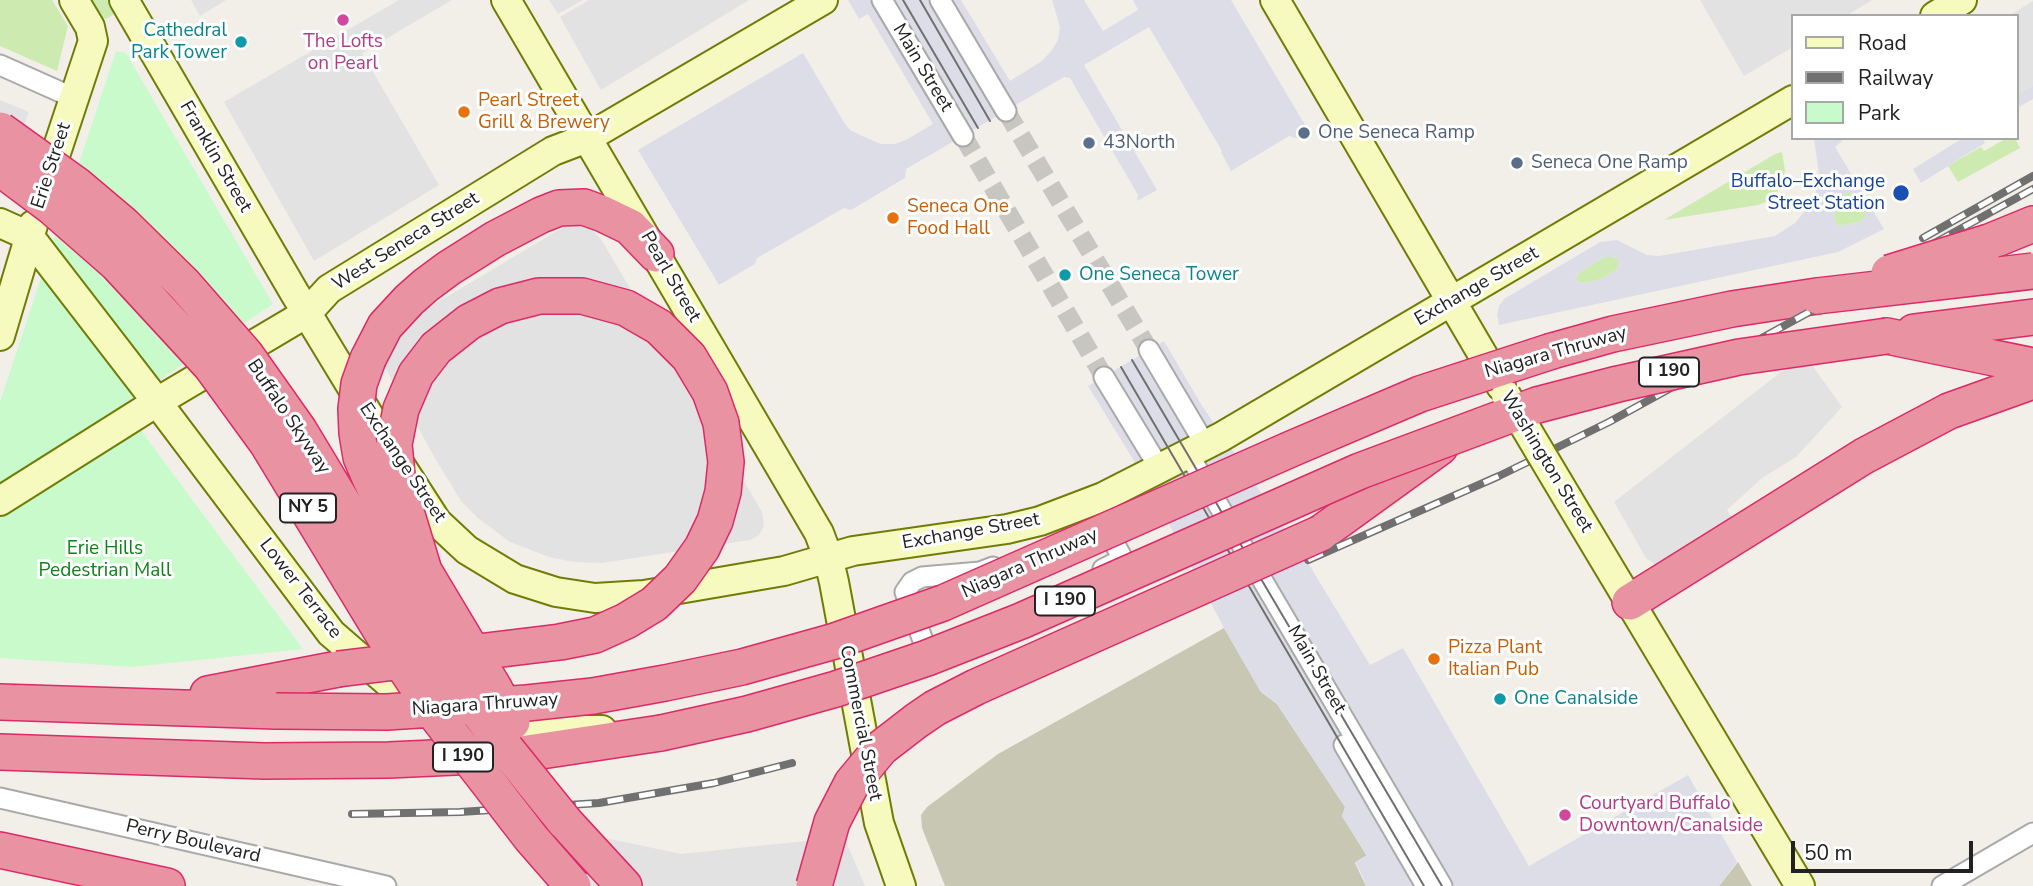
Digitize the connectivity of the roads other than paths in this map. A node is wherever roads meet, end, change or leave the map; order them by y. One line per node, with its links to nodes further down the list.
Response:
1 (74, 0): 10 (street)
2 (506, 0): 17 (street, Pearl Street)
3 (823, 0): 17 (street, West Seneca Street)
4 (882, 0): 16 (street, Main Street)
5 (940, 0): 14 (street)
6 (1275, 0): 25 (street, Washington Street)
7 (1962, 0): 9 (street)
8 (129, 9): 10 (street); 26 (street, Franklin Street)
9 (1939, 14)
10 (93, 41): 12 (street, Erie Street)
11 (0, 65): 12 (street)
12 (74, 98): 21 (street, Erie Street)
13 (1792, 101): 25 (street, Exchange Street)
14 (1006, 111)
15 (0, 131): 47 (highway, Buffalo Skyway / NY 5, bridge)
16 (963, 136)
17 (587, 138): 22 (street, Pearl Street); 26 (street, West Seneca Street)
18 (0, 168): 52 (highway, Buffalo Skyway / NY 5, bridge)
19 (0, 223): 21 (street, Lower Terrace)
20 (2033, 224): 24 (highway, bridge)
21 (29, 236): 28 (street, Erie Street); 34 (street, Lower Terrace)
22 (656, 254): 38 (street, Pearl Street); 39 (highway, bridge)
23 (2033, 271): 24 (highway, Niagara Thruway / I 190, bridge)
24 (1816, 296): 44 (highway, Niagara Thruway / I 190, bridge)
25 (1453, 301): 36 (street, Exchange Street); 40 (street, Washington Street, bridge)
26 (307, 313): 34 (street, West Seneca Street); 38 (street, Exchange Street)
27 (2033, 317): 29 (highway, I 190)
28 (0, 336)
29 (1887, 336): 31 (highway); 35 (highway, I 190, bridge)
30 (1149, 350): 36 (street, Main Street)
31 (2033, 366)
32 (1104, 377): 36 (street, Main Street)
33 (2033, 381): 40 (highway)
34 (157, 402): 37 (street, West Seneca Street); 42 (street, Lower Terrace)
35 (1457, 434): 45 (highway, I 190, bridge); 54 (highway, bridge)
36 (1183, 457): 38 (street, Exchange Street); 56 (street, Main Street); 57 (street, Main Street)
37 (0, 501)
38 (828, 557): 42 (street, Commercial Street)
39 (424, 571): 44 (highway, bridge); 47 (highway, bridge)
40 (1630, 602): 58 (street, Washington Street)
41 (925, 646): 41 (street, Lower Terrace); 42 (street, Lower Terrace)
42 (850, 676): 55 (street, Commercial Street)
43 (0, 702): 44 (highway, Niagara Thruway / I 190)
44 (150, 706)
45 (0, 751)
46 (0, 798): 51 (street, Perry Boulevard)
47 (565, 822): 53 (highway, Buffalo Skyway / NY 5)
48 (2033, 832): 59 (street)
49 (0, 850): 50 (highway)
50 (167, 886)
51 (386, 886)
52 (573, 886)
53 (624, 886)
54 (814, 886)
55 (901, 886)
56 (1426, 886)
57 (1442, 886)
58 (1800, 886)
59 (1942, 886)

